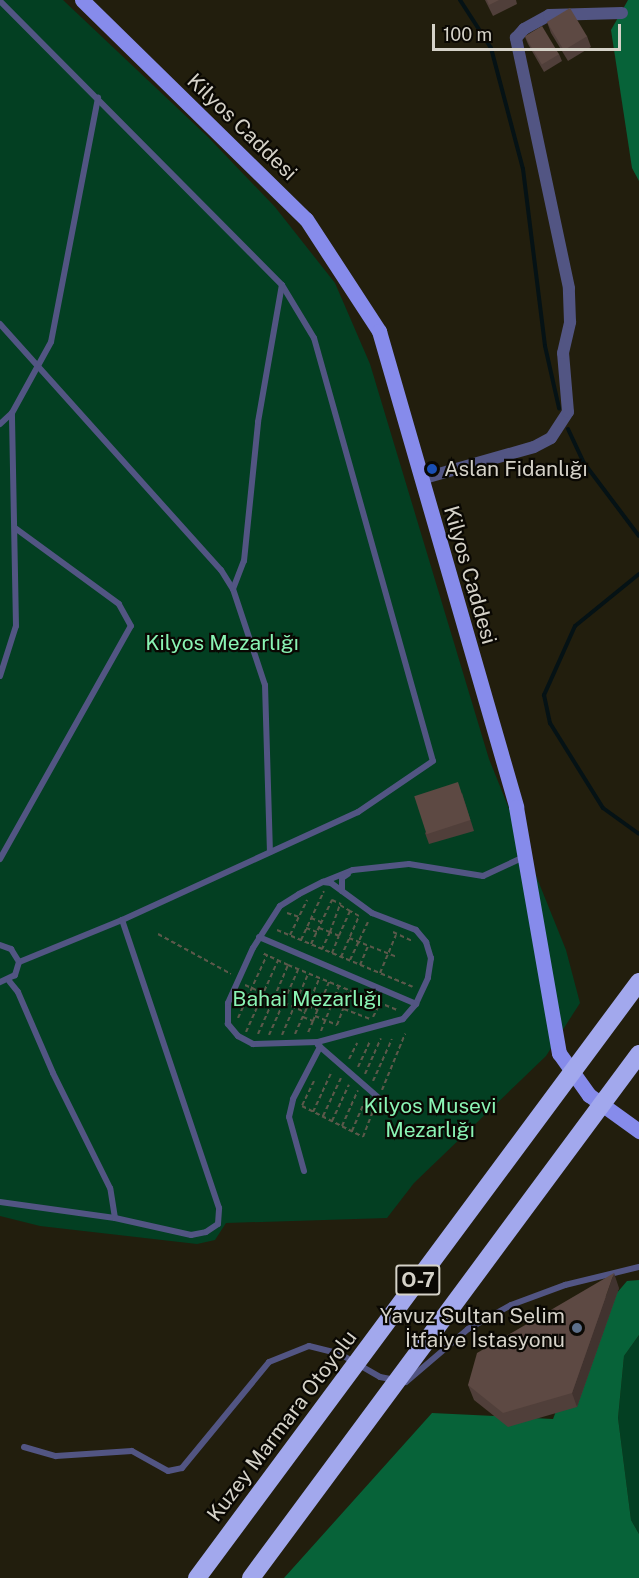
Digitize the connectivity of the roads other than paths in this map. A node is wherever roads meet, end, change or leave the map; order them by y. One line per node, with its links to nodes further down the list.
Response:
1 (82, 0): 10 (main road, Kilyos Caddesi)
2 (0, 1): 4 (lane)
3 (622, 13): 10 (street)
4 (98, 98): 5 (lane); 7 (lane)
5 (282, 285): 12 (lane); 14 (lane)
6 (0, 324): 7 (lane)
7 (39, 364): 8 (lane); 12 (lane)
8 (12, 413): 9 (lane); 11 (lane)
9 (0, 424)
10 (421, 479): 15 (main road, Kilyos Caddesi)
11 (15, 528): 13 (lane); 16 (lane)
12 (233, 589): 14 (lane)
13 (0, 676)
14 (270, 852): 20 (lane)
15 (524, 856): 17 (lane); 31 (main road, Kilyos Caddesi)
16 (0, 859)
17 (353, 870): 18 (lane); 19 (lane)
18 (326, 883): 19 (lane); 21 (lane)
19 (345, 893): 27 (lane)
20 (122, 920): 23 (lane); 34 (lane)
21 (259, 937): 27 (lane); 28 (lane)
22 (0, 945): 23 (lane)
23 (19, 962): 24 (lane)
24 (9, 981): 25 (lane); 34 (lane)
25 (0, 982)
26 (639, 982): 37 (highway, Kuzey Marmara Otoyolu / O-7, bridge)
27 (416, 1004): 28 (lane)
28 (318, 1044): 30 (lane); 32 (lane)
29 (639, 1054): 38 (highway, O-7, bridge)
30 (379, 1098)
31 (639, 1131)
32 (304, 1172)
33 (0, 1202): 34 (lane)
34 (115, 1218)
35 (639, 1267): 36 (lane)
36 (24, 1447)
37 (197, 1578)
38 (251, 1578)

